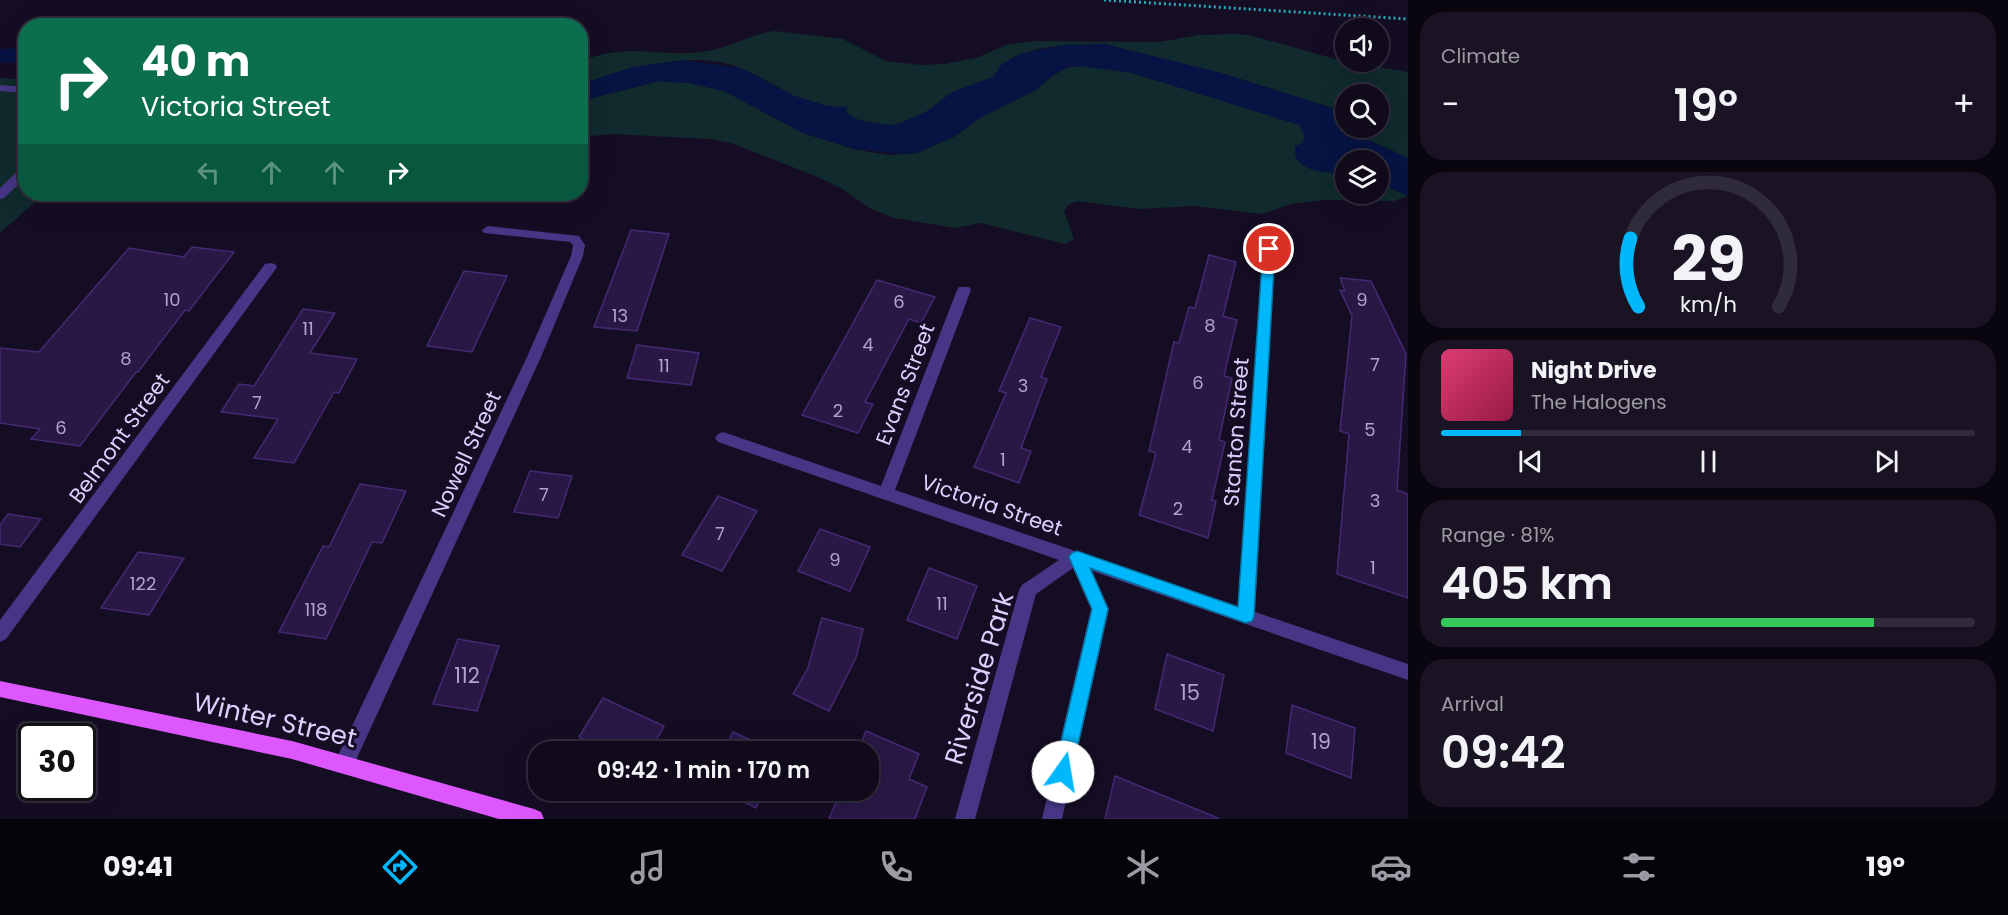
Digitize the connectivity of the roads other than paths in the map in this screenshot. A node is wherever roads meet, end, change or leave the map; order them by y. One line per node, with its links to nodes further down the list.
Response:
1 (0, 88): 2 (street)
2 (18, 89)
3 (18, 178): 4 (street)
4 (0, 195)
5 (489, 230): 16 (street, Nowell Street)
6 (1269, 249): 12 (street, Stanton Street)
7 (270, 267): 13 (street, Belmont Street)
8 (964, 290): 10 (street, Evans Street)
9 (723, 438): 10 (street, Victoria Street)
10 (886, 493): 11 (street, Victoria Street)
11 (1077, 557): 12 (street, Victoria Street); 18 (street, Riverside Park); 19 (street)
12 (1246, 616): 14 (street, Victoria Street)
13 (0, 634)
14 (1408, 672)
15 (0, 689): 16 (main road, Winter Street)
16 (344, 764): 17 (main road, Winter Street)
17 (534, 819)
18 (964, 819)
19 (1052, 819)

